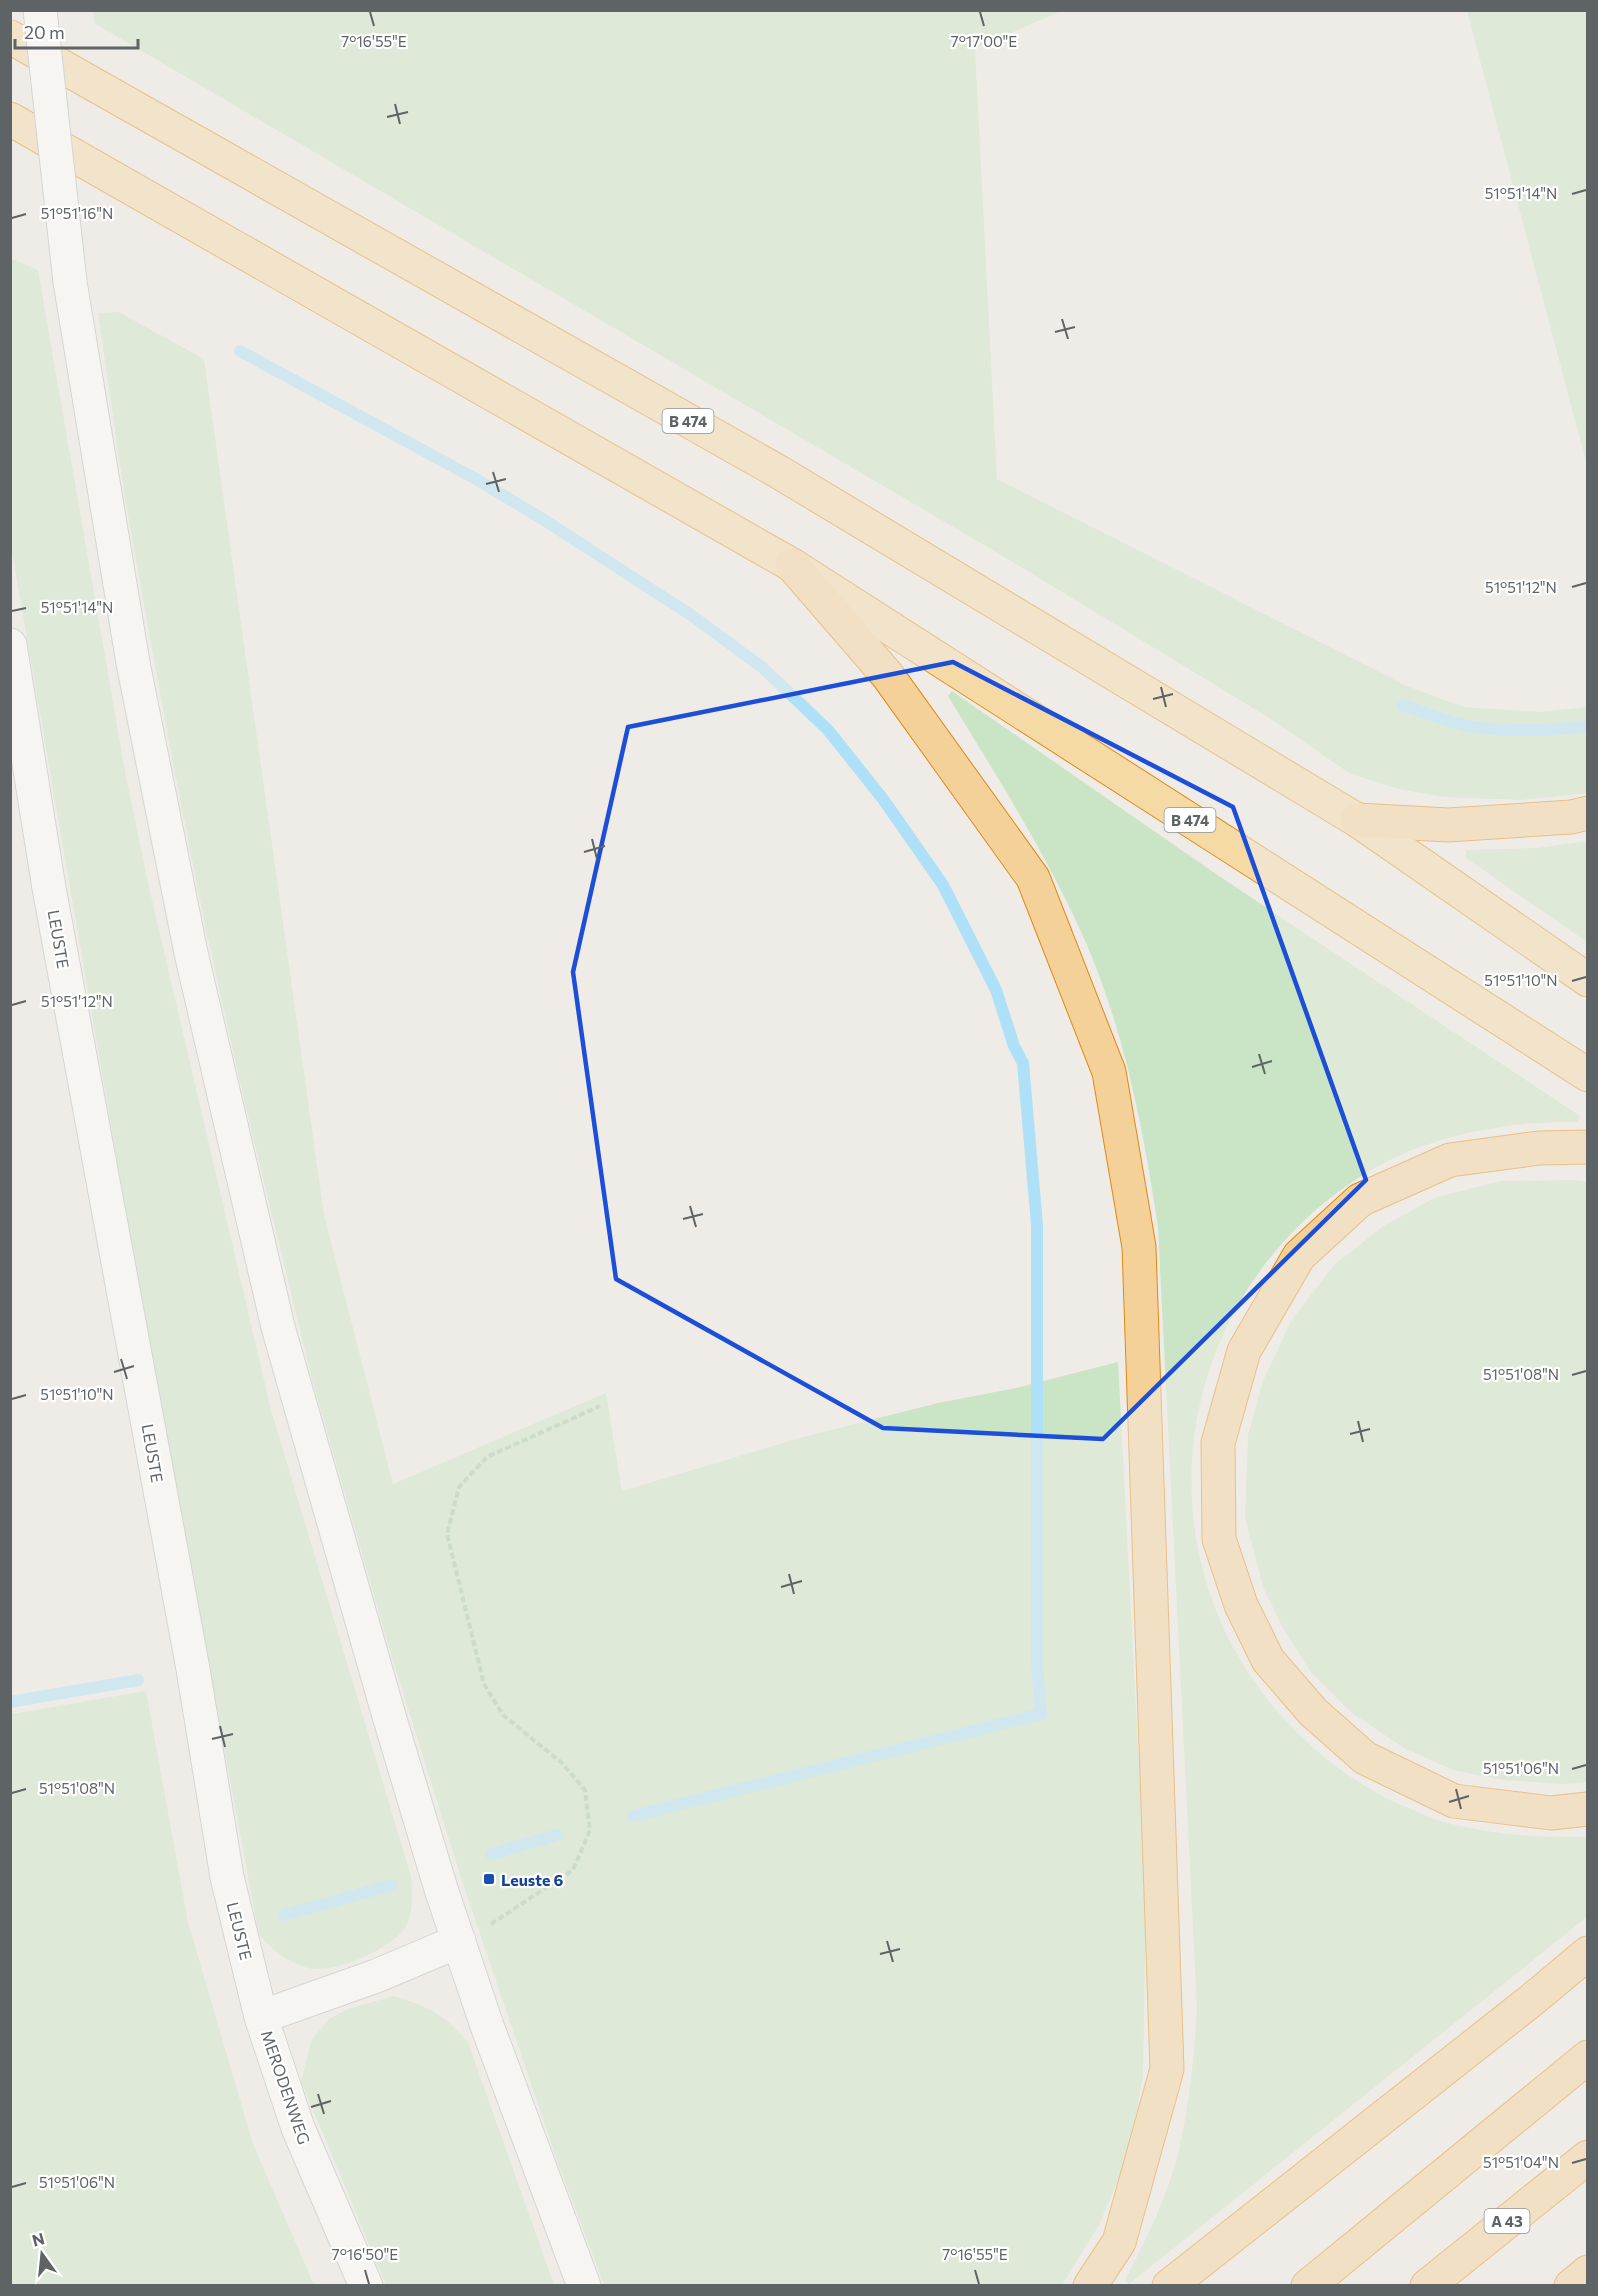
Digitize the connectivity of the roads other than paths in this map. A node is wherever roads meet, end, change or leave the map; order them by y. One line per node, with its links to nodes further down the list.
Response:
1 (40, 10): 12 (main road, bridge)
2 (10, 37): 7 (highway, B 474)
3 (10, 119): 4 (highway, B 474)
4 (792, 565): 9 (highway, B 474); 20 (highway)
5 (10, 645): 14 (main road, LEUSTE)
6 (1587, 813): 7 (highway)
7 (1357, 820): 8 (highway, B 474)
8 (1587, 980)
9 (1587, 1075)
10 (1587, 1147): 11 (highway)
11 (1587, 1809)
12 (459, 1941): 14 (main road, MERODENWEG); 19 (main road)
13 (1587, 1953): 21 (highway)
14 (261, 2017): 18 (main road, MERODENWEG)
15 (1587, 2057): 22 (highway)
16 (1587, 2157): 23 (highway, A 43)
17 (1587, 2272): 24 (highway)
18 (366, 2286)
19 (584, 2286)
20 (1090, 2286)
21 (1169, 2286)
22 (1308, 2286)
23 (1428, 2286)
24 (1571, 2286)

